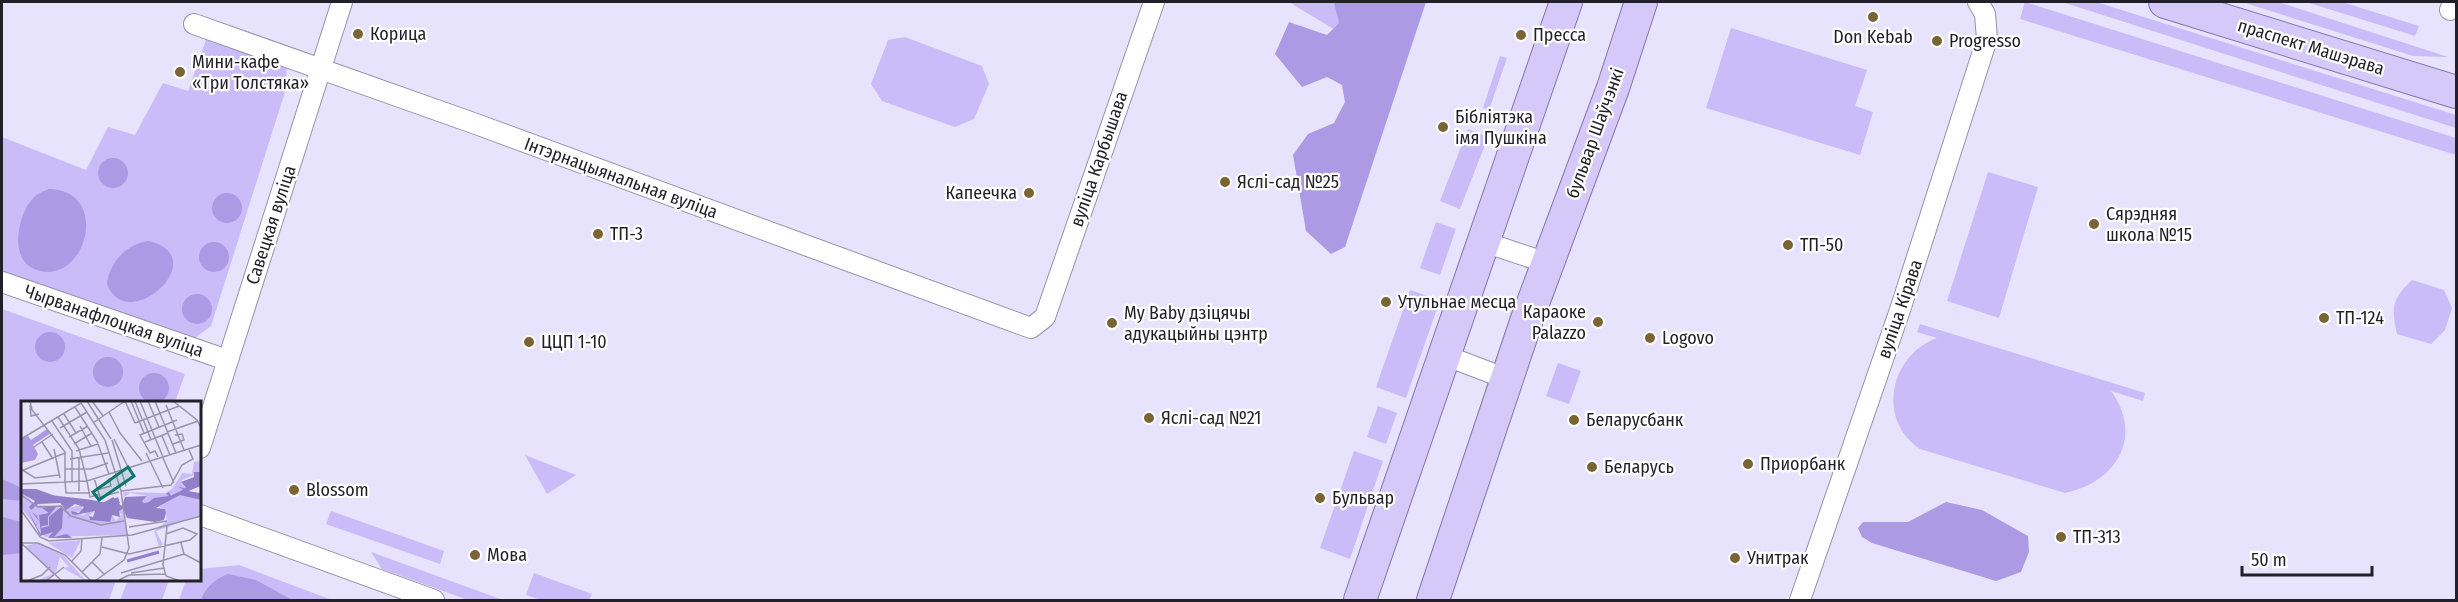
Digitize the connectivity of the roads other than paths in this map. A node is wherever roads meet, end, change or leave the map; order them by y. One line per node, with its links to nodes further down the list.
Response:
1 (342, 2): 8 (street, Савецкая вуліца)
2 (1154, 2): 13 (street, вуліца Карбышава)
3 (1566, 2): 10 (main road)
4 (1641, 2): 11 (main road, бульвар Шаўчэнкі)
5 (2165, 2): 9 (main road, праспект Машэрава)
6 (1981, 8): 22 (street, вуліца Кірава)
7 (194, 24): 8 (street, Інтэрнацыянальная вуліца)
8 (321, 69): 13 (street, Інтэрнацыянальная вуліца); 15 (street, Савецкая вуліца)
9 (2457, 92)
10 (1484, 242): 11 (street); 14 (main road)
11 (1547, 263): 16 (main road, бульвар Шаўчэнкі)
12 (2, 282): 15 (street, Чырванафлоцкая вуліца)
13 (1045, 317)
14 (1444, 355): 16 (street); 20 (main road)
15 (227, 360): 17 (street, Савецкая вуліца)
16 (1507, 379): 21 (main road, бульвар Шаўчэнкі)
17 (201, 445)
18 (201, 515): 19 (street)
19 (434, 600)
20 (1360, 600)
21 (1433, 600)
22 (1800, 600)

